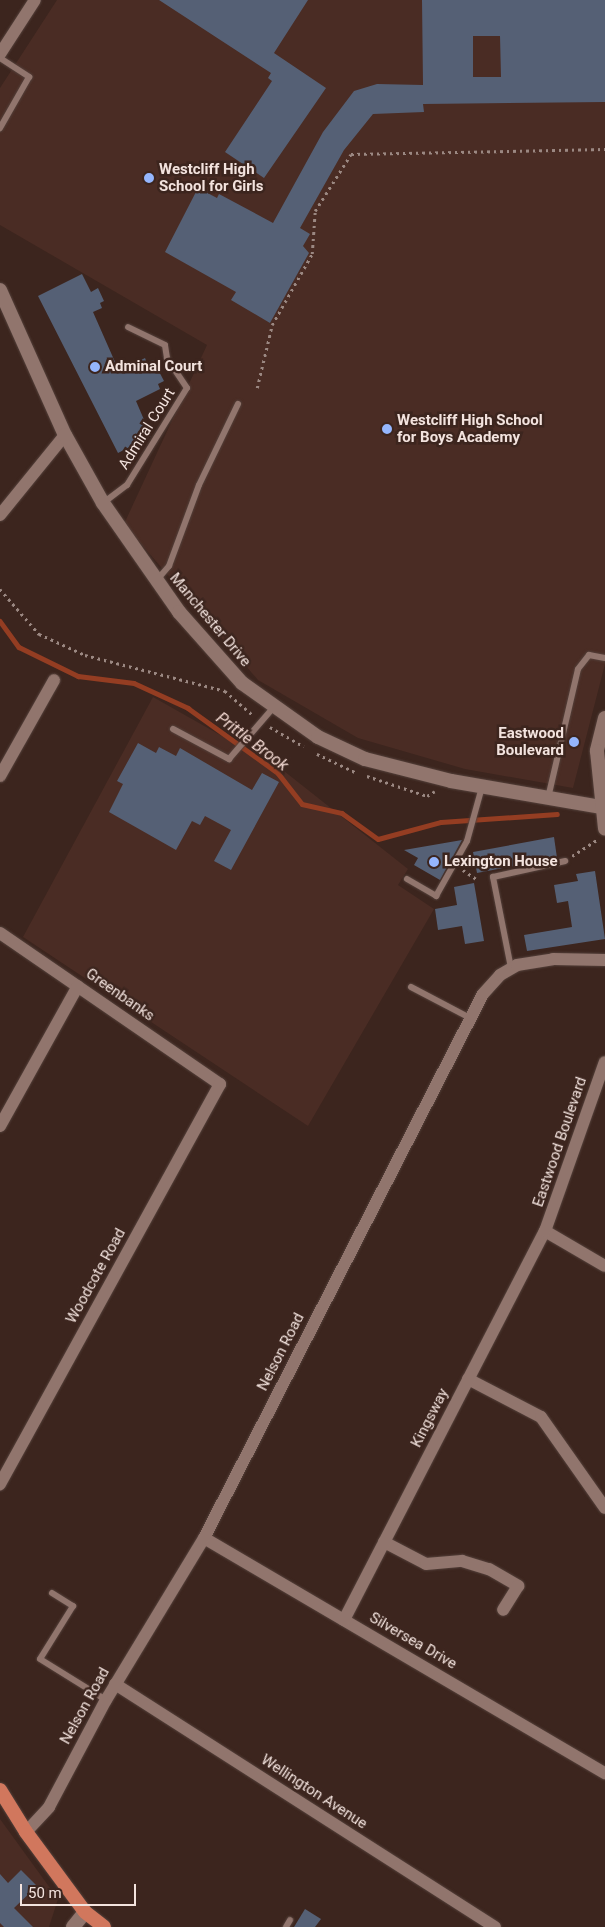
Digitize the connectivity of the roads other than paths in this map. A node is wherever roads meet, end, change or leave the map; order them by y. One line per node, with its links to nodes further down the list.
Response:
1 (35, 0): 2 (street)
2 (4, 40): 3 (street)
3 (0, 56): 4 (lane)
4 (0, 128)
5 (0, 290): 8 (street, Manchester Drive)
6 (128, 327): 9 (lane, Admiral Court)
7 (238, 404): 11 (lane)
8 (65, 435): 9 (street, Manchester Drive); 10 (street)
9 (103, 503): 11 (street, Manchester Drive)
10 (0, 515)
11 (155, 581): 14 (street, Manchester Drive)
12 (605, 658): 19 (lane)
13 (54, 680): 17 (street)
14 (273, 708): 16 (lane); 18 (street, Manchester Drive)
15 (605, 718): 20 (street)
16 (173, 729)
17 (0, 776)
18 (482, 786): 19 (street, Manchester Drive); 23 (lane)
19 (548, 799): 20 (street, Manchester Drive)
20 (602, 807): 21 (street)
21 (605, 829)
22 (565, 861): 26 (lane)
23 (407, 878)
24 (0, 933): 27 (street, Greenbanks)
25 (605, 960): 26 (street, Nelson Road)
26 (511, 968): 29 (street, Nelson Road)
27 (78, 986): 31 (street, Greenbanks); 32 (street)
28 (412, 987): 29 (lane)
29 (470, 1018): 38 (street, Nelson Road)
30 (605, 1062): 33 (street, Eastwood Boulevard)
31 (220, 1084): 36 (street, Woodcote Road)
32 (0, 1126)
33 (545, 1231): 34 (street); 35 (street, Kingsway)
34 (605, 1266)
35 (468, 1380): 37 (street); 39 (street, Kingsway)
36 (0, 1484)
37 (605, 1508)
38 (204, 1538): 42 (street, Silversea Drive); 43 (street, Nelson Road)
39 (384, 1542): 41 (street); 42 (street, Kingsway)
40 (52, 1593): 44 (lane)
41 (503, 1610)
42 (344, 1620): 45 (street, Silversea Drive)
43 (115, 1684): 44 (street, Nelson Road); 53 (street, Wellington Avenue)
44 (106, 1700): 47 (street, Nelson Road)
45 (605, 1773)
46 (0, 1790): 47 (main road)
47 (26, 1832): 48 (main road)
48 (85, 1912): 50 (street); 51 (main road)
49 (290, 1920): 52 (lane)
50 (73, 1927)
51 (104, 1927)
52 (286, 1927)
53 (495, 1927)

